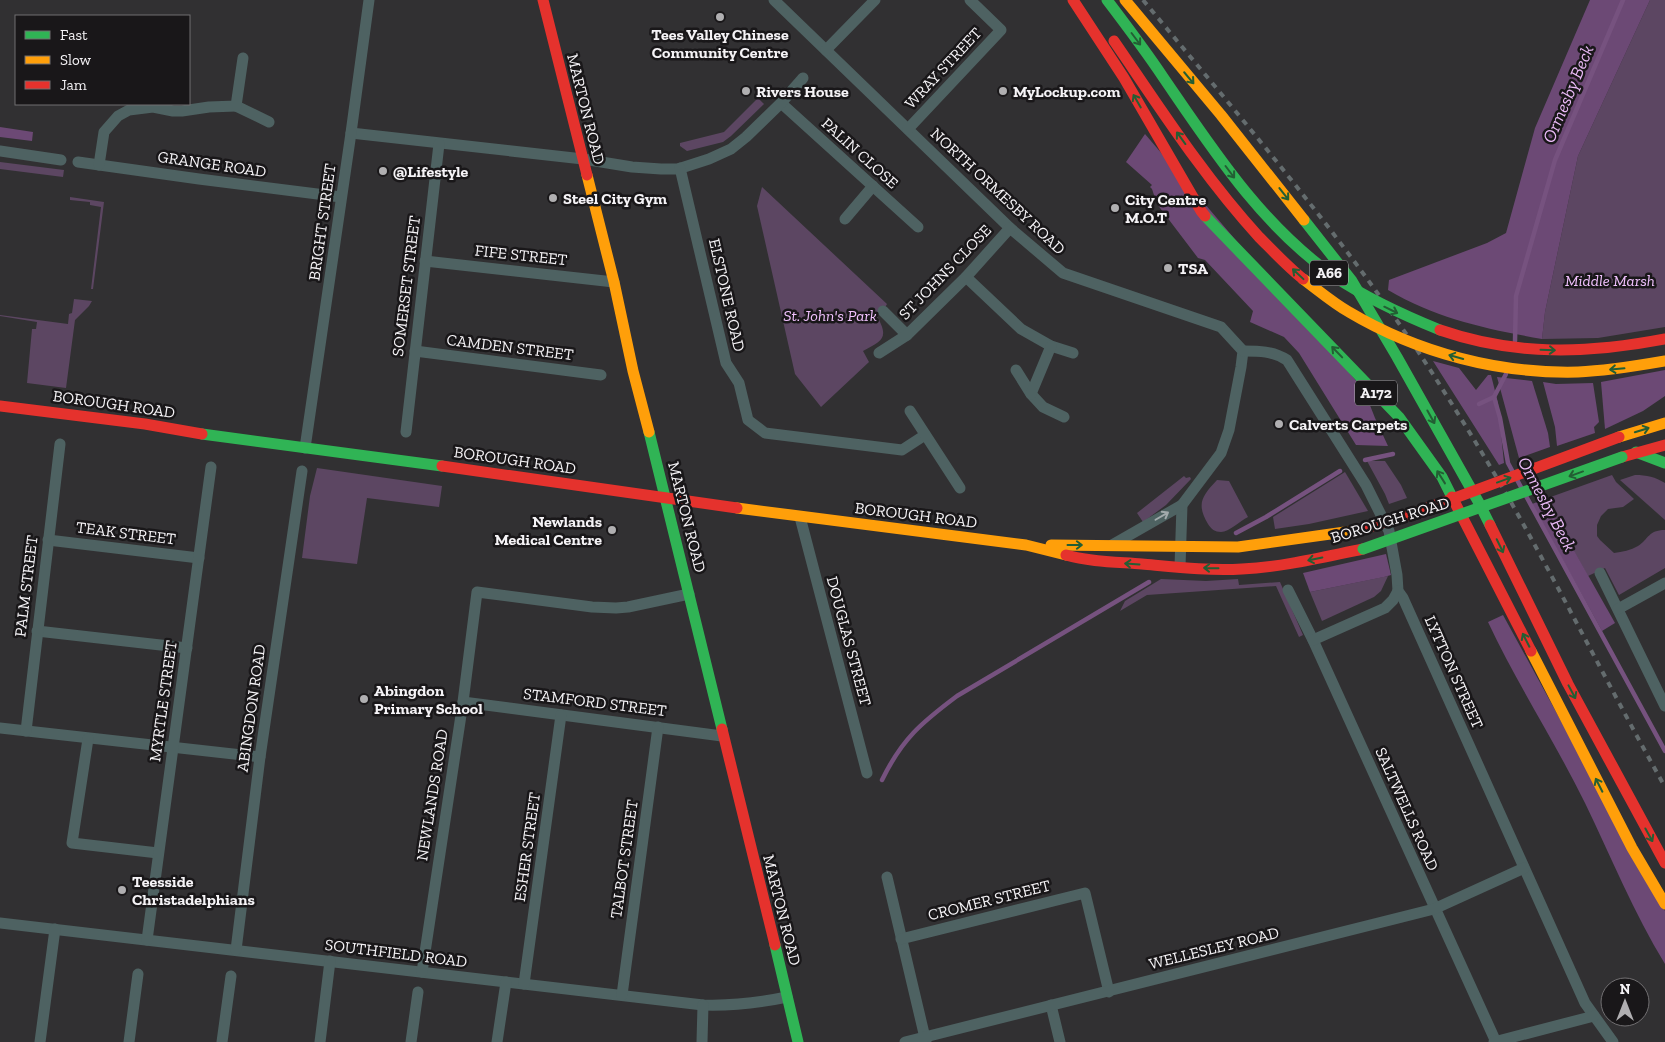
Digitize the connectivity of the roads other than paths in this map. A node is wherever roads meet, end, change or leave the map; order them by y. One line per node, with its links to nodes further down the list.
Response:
1 (368, 0): 18 (street, BRIGHT STREET)
2 (543, 0): 21 (main road, MARTON ROAD)
3 (774, 0): 10 (street, NORTH ORMESBY ROAD)
4 (876, 0): 10 (street)
5 (970, 0): 17 (street, WRAY STREET)
6 (1073, 0): 94 (main road, A172, one-way to 6)
7 (1080, 0): 42 (main road, A66, one-way to 7, bridge)
8 (1107, 0): 36 (main road, A66, one-way to 36, bridge)
9 (1125, 0): 91 (main road, A172, one-way to 91)
10 (826, 50): 17 (street, NORTH ORMESBY ROAD)
11 (243, 58): 15 (street)
12 (803, 78): 13 (street)
13 (781, 103): 25 (street); 26 (street, PALIN CLOSE)
14 (154, 105): 15 (street); 24 (street)
15 (236, 106): 16 (street)
16 (269, 122)
17 (908, 129): 30 (street, NORTH ORMESBY ROAD)
18 (352, 133): 19 (street); 27 (street, BRIGHT STREET)
19 (440, 144): 21 (street); 31 (street, SOMERSET STREET)
20 (0, 151): 22 (street)
21 (582, 159): 25 (street); 33 (main road, MARTON ROAD)
22 (61, 160)
23 (78, 162): 24 (street, GRANGE ROAD)
24 (99, 165): 27 (street, GRANGE ROAD)
25 (679, 168): 51 (street, ELSTONE ROAD)
26 (873, 186): 28 (street); 29 (street, PALIN CLOSE)
27 (341, 197): 54 (street, BRIGHT STREET)
28 (845, 219)
29 (918, 228)
30 (1010, 228): 32 (street, ST JOHNS CLOSE); 39 (street, NORTH ORMESBY ROAD)
31 (425, 261): 33 (street, FIFE STREET); 38 (street, SOMERSET STREET)
32 (966, 278): 35 (street, ST JOHNS CLOSE); 37 (street)
33 (614, 282): 60 (main road, MARTON ROAD)
34 (883, 311): 35 (street)
35 (907, 335): 40 (street, ST JOHNS CLOSE)
36 (1665, 339)
37 (1052, 346): 41 (street); 45 (street)
38 (415, 351): 44 (street, CAMDEN STREET); 50 (street, SOMERSET STREET)
39 (1242, 351): 61 (street); 72 (street, LYTTON STREET)
40 (879, 353)
41 (1072, 353)
42 (1665, 361)
43 (1016, 370): 45 (street)
44 (601, 375)
45 (1031, 394): 48 (street)
46 (0, 406): 54 (main road, BOROUGH ROAD)
47 (910, 411): 51 (street)
48 (1064, 417)
49 (1665, 423): 66 (main road, BOROUGH ROAD, one-way to 49, bridge)
50 (406, 432)
51 (925, 435): 59 (street)
52 (60, 444): 63 (street, PALM STREET)
53 (1665, 444): 55 (main road, BOROUGH ROAD)
54 (306, 448): 60 (main road, BOROUGH ROAD)
55 (1636, 452): 56 (main road); 68 (main road, BOROUGH ROAD, one-way to 68, bridge)
56 (1665, 463)
57 (211, 467): 67 (street, MYRTLE STREET)
58 (302, 470): 88 (street, ABINGDON ROAD)
59 (960, 488)
60 (666, 497): 62 (main road, BOROUGH ROAD); 73 (main road, MARTON ROAD)
61 (1182, 504): 64 (street, one-way to 61); 66 (street)
62 (800, 518): 65 (main road, BOROUGH ROAD); 89 (street, DOUGLAS STREET)
63 (48, 540): 67 (street, TEAK STREET); 75 (street, PALM STREET)
64 (1112, 544): 65 (main road, BOROUGH ROAD, one-way to 64); 66 (main road, BOROUGH ROAD)
65 (1026, 545): 68 (main road, BOROUGH ROAD, one-way to 65)
66 (1181, 547): 68 (street)
67 (199, 558): 77 (street, MYRTLE STREET)
68 (1180, 567)
69 (1600, 574): 74 (street)
70 (1665, 583): 74 (street)
71 (1288, 590): 76 (street, SALTWELLS ROAD)
72 (1398, 591): 76 (street); 92 (street, LYTTON STREET)
73 (689, 594): 79 (street, NEWLANDS ROAD); 85 (main road, MARTON ROAD)
74 (1618, 609): 78 (street)
75 (37, 631): 77 (street); 84 (street, PALM STREET)
76 (1313, 640): 95 (street, SALTWELLS ROAD)
77 (187, 648): 87 (street, MYRTLE STREET)
78 (1660, 684): 80 (street)
79 (463, 702): 81 (street, STAMFORD STREET); 102 (street, NEWLANDS ROAD)
80 (1665, 706)
81 (561, 714): 82 (street, STAMFORD STREET); 106 (street, ESHER STREET)
82 (658, 727): 85 (street, STAMFORD STREET); 109 (street, TALBOT STREET)
83 (0, 728): 84 (street)
84 (26, 731): 86 (street)
85 (722, 736): 110 (main road, MARTON ROAD)
86 (88, 738): 87 (street); 90 (street)
87 (173, 748): 88 (street); 90 (street, MYRTLE STREET)
88 (260, 757): 100 (street, ABINGDON ROAD)
89 (867, 773)
90 (158, 853): 99 (street, MYRTLE STREET)
91 (1665, 863)
92 (1524, 868): 95 (street, WELLESLEY ROAD); 113 (street, LYTTON STREET)
93 (887, 877): 98 (street)
94 (1665, 904)
95 (1434, 909): 108 (street, WELLESLEY ROAD); 125 (street, SALTWELLS ROAD)
96 (0, 923): 97 (street, SOUTHFIELD ROAD)
97 (55, 929): 99 (street, SOUTHFIELD ROAD); 115 (street)
98 (901, 939): 108 (street, CROMER STREET); 114 (street)
99 (148, 940): 100 (street, SOUTHFIELD ROAD)
100 (236, 950): 101 (street, SOUTHFIELD ROAD)
101 (330, 961): 102 (street, SOUTHFIELD ROAD); 118 (street)
102 (422, 972): 105 (street, SOUTHFIELD ROAD)
103 (138, 974): 116 (street)
104 (231, 976): 117 (street)
105 (506, 982): 106 (street, SOUTHFIELD ROAD); 120 (street)
106 (524, 984): 109 (street, SOUTHFIELD ROAD)
107 (418, 992): 119 (street)
108 (1109, 992): 112 (street, WELLESLEY ROAD)
109 (622, 995): 111 (street, SOUTHFIELD ROAD)
110 (787, 997): 111 (street, SOUTHFIELD ROAD); 122 (main road, MARTON ROAD)
111 (703, 1005): 121 (street)
112 (1051, 1005): 114 (street, WELLESLEY ROAD); 124 (street)
113 (1594, 1016): 125 (street); 126 (street, LYTTON STREET)
114 (925, 1040): 123 (street, WELLESLEY ROAD)
115 (40, 1042)
116 (129, 1042)
117 (222, 1042)
118 (320, 1042)
119 (411, 1042)
120 (497, 1042)
121 (702, 1042)
122 (798, 1042)
123 (905, 1042)
124 (1060, 1042)
125 (1495, 1042)
126 (1613, 1042)

